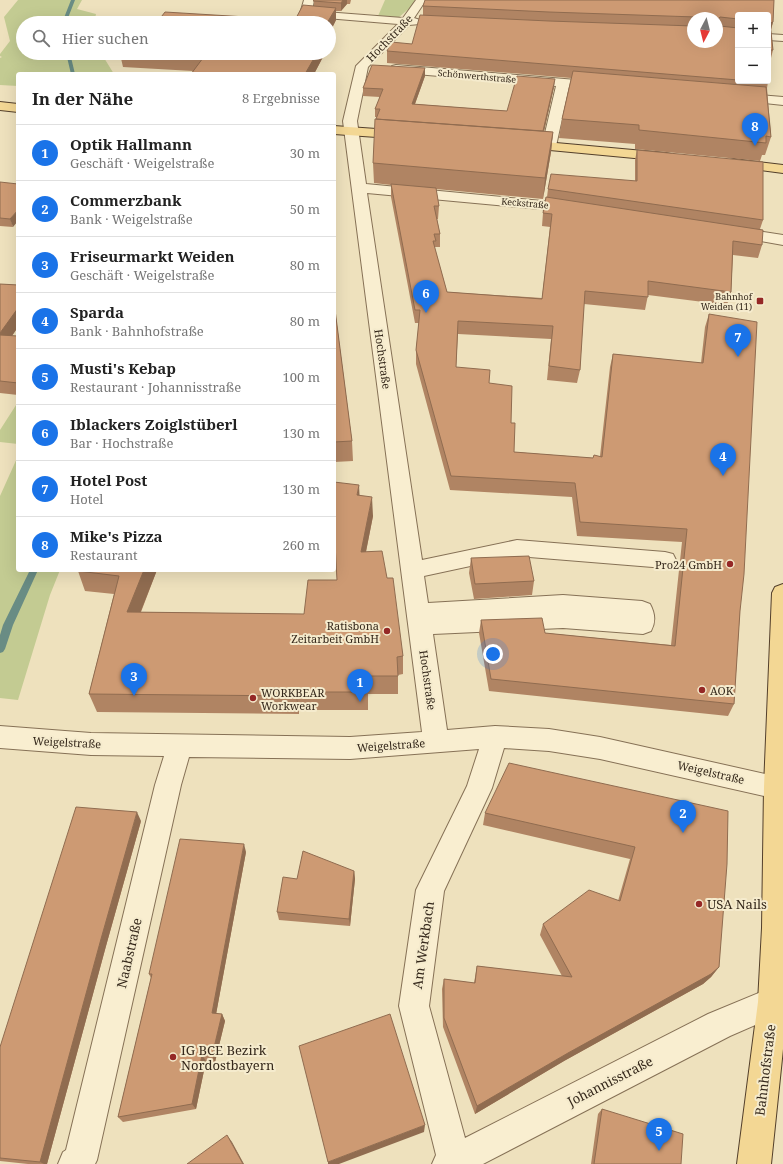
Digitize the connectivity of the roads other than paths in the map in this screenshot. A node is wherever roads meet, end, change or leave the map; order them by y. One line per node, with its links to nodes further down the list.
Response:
1 (309, 0): 3 (street)
2 (421, 0): 5 (street, Hochstraße)
3 (331, 16)
4 (336, 16): 5 (street)
5 (406, 22): 6 (street); 9 (street, Hochstraße)
6 (430, 23)
7 (771, 37): 8 (street)
8 (783, 38)
9 (362, 66): 10 (street, Schönwerthstraße); 17 (street, Hochstraße)
10 (563, 84): 11 (street, Schönwerthstraße); 20 (street)
11 (610, 87)
12 (728, 96): 13 (street)
13 (783, 101)
14 (0, 106): 15 (main road)
15 (16, 108)
16 (336, 130): 17 (main road)
17 (353, 131): 18 (main road); 24 (street, Hochstraße)
18 (421, 136)
19 (512, 143): 20 (main road)
20 (549, 146): 21 (main road)
21 (680, 158)
22 (719, 162): 23 (main road)
23 (783, 169)
24 (360, 188): 25 (street, Keckstraße); 29 (street, Hochstraße)
25 (589, 210)
26 (720, 230): 27 (street)
27 (783, 240)
28 (665, 560): 29 (street)
29 (412, 570): 31 (street, Hochstraße)
30 (783, 593): 36 (main road, Bahnhofstraße)
31 (420, 619): 31 (street); 34 (street, Hochstraße)
32 (0, 737): 35 (street, Weigelstraße)
33 (495, 737): 34 (street, Weigelstraße); 36 (street, Weigelstraße); 38 (street, Am Werkbach)
34 (436, 742): 35 (street, Weigelstraße)
35 (180, 746): 39 (street, Naabstraße)
36 (777, 787): 37 (main road, Bahnhofstraße)
37 (778, 1002): 38 (street, Johannisstraße); 40 (main road, Bahnhofstraße)
38 (452, 1162)
39 (79, 1163)
40 (754, 1164)

